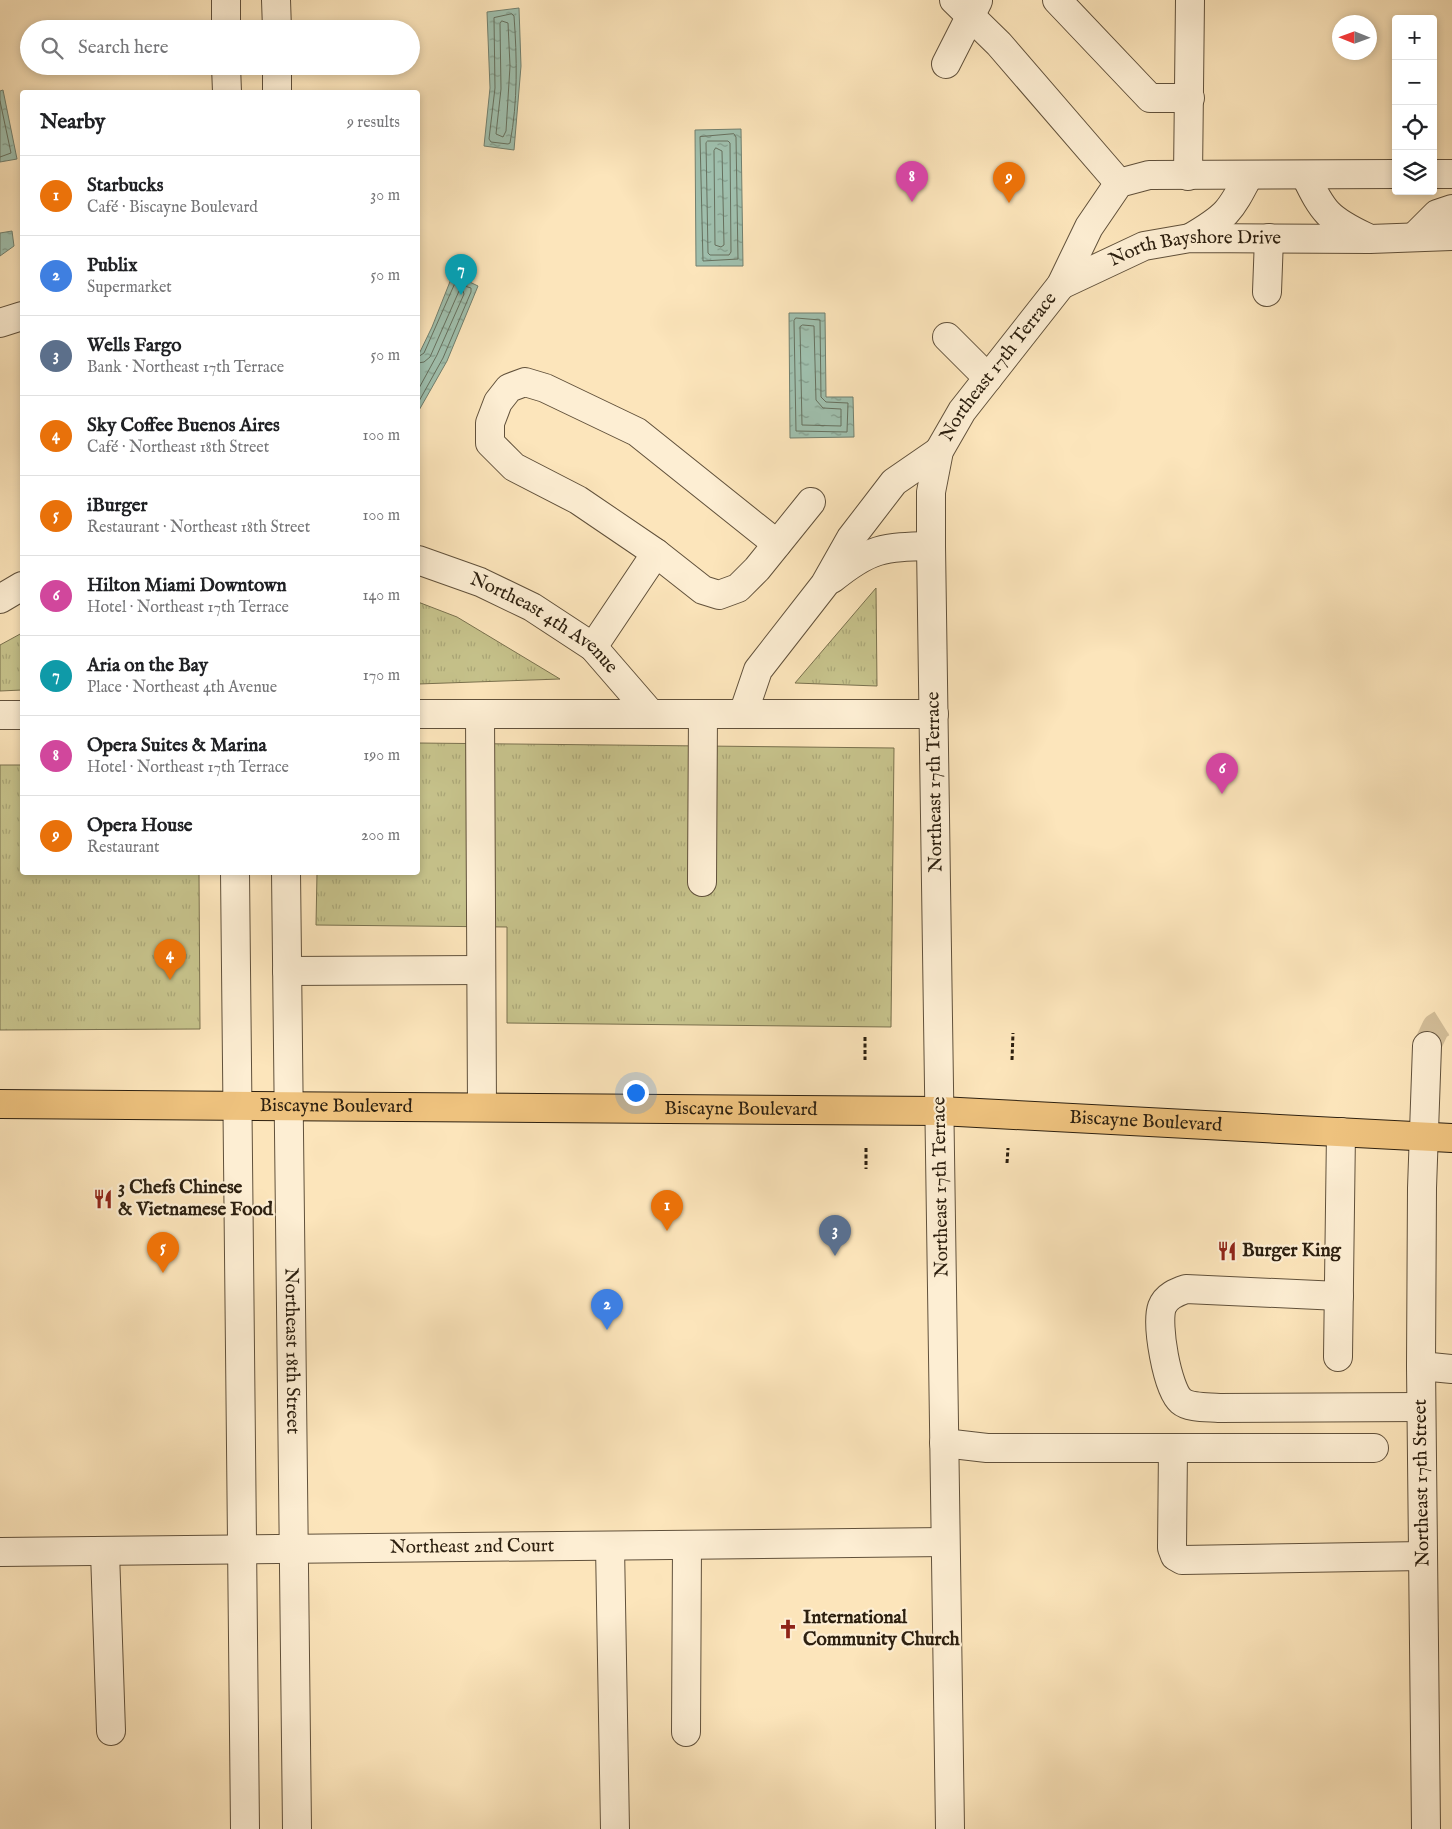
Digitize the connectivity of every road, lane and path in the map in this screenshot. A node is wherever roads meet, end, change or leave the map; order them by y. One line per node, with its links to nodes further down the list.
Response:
1 (226, 0): 7 (street)
2 (276, 0): 8 (street)
3 (1058, 0): 9 (street)
4 (1089, 0): 9 (street)
5 (1190, 0): 15 (street)
6 (967, 5): 10 (street); 22 (street)
7 (226, 20)
8 (277, 20)
9 (1088, 32): 15 (street)
10 (946, 64)
11 (226, 75): 13 (street)
12 (277, 75): 14 (street)
13 (227, 90)
14 (277, 90)
15 (1190, 98): 21 (street)
16 (1392, 174): 20 (street)
17 (1437, 174): 18 (street)
18 (1452, 174)
19 (1249, 175): 20 (street); 21 (street); 26 (street)
20 (1305, 175): 28 (street)
21 (1188, 176): 22 (street)
22 (1119, 183): 29 (street, North Bayshore Drive)
23 (1452, 209): 24 (street)
24 (1415, 236): 25 (street, North Bayshore Drive); 28 (street, North Bayshore Drive)
25 (1452, 236)
26 (1190, 238): 27 (street, North Bayshore Drive); 29 (street, North Bayshore Drive)
27 (1269, 238): 28 (street, North Bayshore Drive); 30 (street)
28 (1370, 239)
29 (1061, 284): 34 (street, Northeast 17th Terrace)
30 (1266, 292)
31 (20, 317): 32 (street)
32 (0, 323)
33 (947, 337): 34 (street)
34 (988, 378): 35 (street, Northeast 17th Terrace)
35 (939, 451): 38 (street, Northeast 17th Terrace); 41 (street, Northeast 17th Terrace)
36 (811, 502): 37 (street)
37 (777, 544): 39 (street); 39 (street)
38 (931, 546): 41 (street, Northeast 17th Terrace); 50 (street, Northeast 17th Terrace)
39 (656, 553): 44 (street)
40 (420, 561): 44 (street, Northeast 4th Avenue)
41 (825, 584): 49 (street, Northeast 17th Terrace)
42 (20, 587): 43 (street)
43 (0, 599)
44 (593, 647): 47 (street, Northeast 4th Avenue)
45 (420, 714): 46 (street)
46 (480, 714): 47 (street); 56 (street)
47 (652, 714): 48 (street)
48 (703, 714): 49 (street); 55 (street)
49 (743, 714): 50 (street)
50 (934, 714): 67 (street, Northeast 17th Terrace)
51 (0, 715): 52 (street)
52 (20, 715)
53 (235, 875): 64 (street)
54 (286, 875): 57 (street, Northeast 18th Street)
55 (702, 882)
56 (481, 970): 57 (street); 66 (street)
57 (287, 971): 65 (street, Northeast 18th Street)
58 (1013, 1033): 62 (path)
59 (865, 1037): 61 (path)
60 (1427, 1046): 69 (street, Northeast 17th Street)
61 (865, 1060)
62 (1012, 1060)
63 (0, 1104): 64 (main road, Biscayne Boulevard)
64 (237, 1106): 65 (main road, Biscayne Boulevard); 87 (street)
65 (288, 1106): 66 (main road, Biscayne Boulevard); 86 (street, Northeast 18th Street)
66 (482, 1108): 67 (main road, Biscayne Boulevard)
67 (940, 1111): 68 (main road, Biscayne Boulevard); 80 (street, Northeast 17th Terrace)
68 (1341, 1132): 69 (main road, Biscayne Boulevard); 75 (street)
69 (1424, 1137): 70 (main road, Biscayne Boulevard); 77 (street, Northeast 17th Street)
70 (1452, 1138)
71 (866, 1148): 74 (path)
72 (1008, 1148): 73 (path)
73 (1007, 1164)
74 (866, 1169)
75 (1339, 1296): 76 (street); 79 (street)
76 (1338, 1356)
77 (1421, 1366): 78 (street); 79 (street, Northeast 17th Street)
78 (1452, 1369)
79 (1421, 1407): 90 (street, Northeast 17th Street)
80 (944, 1443): 81 (street); 83 (street, Northeast 17th Terrace)
81 (1173, 1448): 82 (street); 90 (street)
82 (1374, 1448)
83 (945, 1542): 84 (street, Northeast 2nd Court); 96 (street, Northeast 17th Terrace)
84 (687, 1545): 85 (street, Northeast 2nd Court); 92 (street)
85 (610, 1546): 86 (street, Northeast 2nd Court); 95 (street)
86 (294, 1550): 87 (street, Northeast 2nd Court); 94 (street, Northeast 18th Street)
87 (242, 1551): 89 (street, Northeast 2nd Court); 93 (street)
88 (0, 1552): 89 (street, Northeast 2nd Court)
89 (105, 1552): 91 (street)
90 (1423, 1556): 97 (street, Northeast 17th Street)
91 (111, 1731)
92 (686, 1732)
93 (245, 1829)
94 (297, 1829)
95 (614, 1829)
96 (950, 1829)
97 (1426, 1829)

